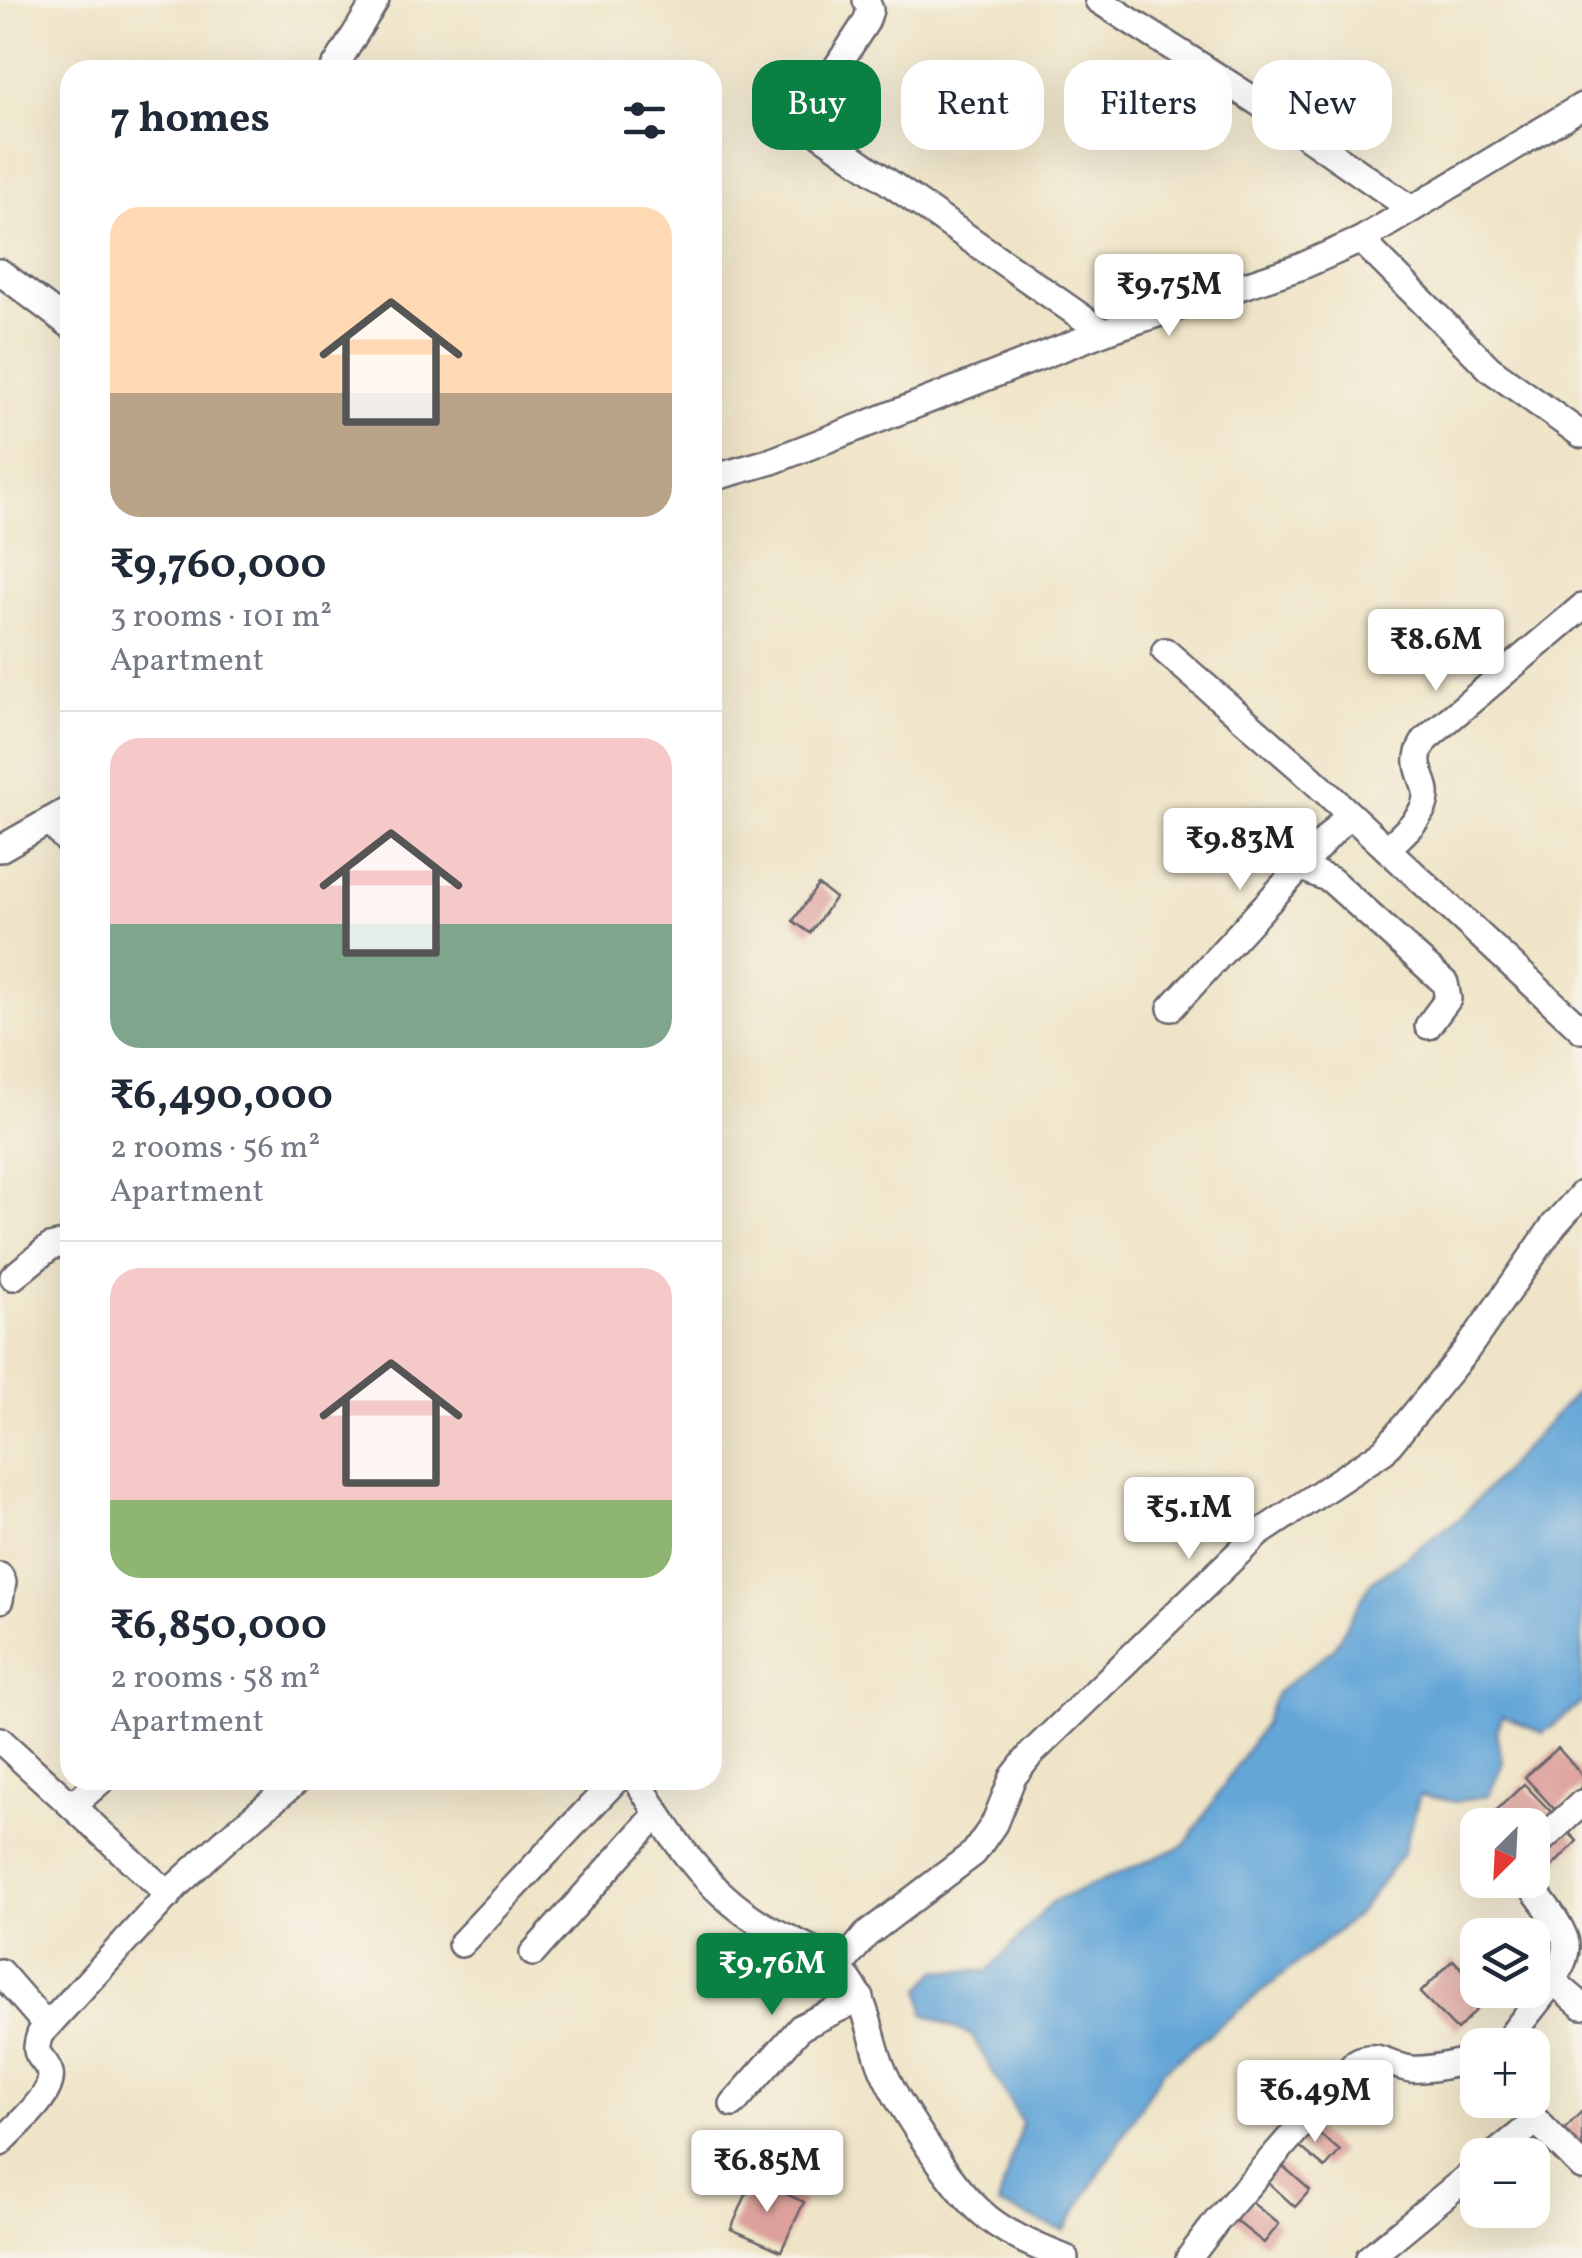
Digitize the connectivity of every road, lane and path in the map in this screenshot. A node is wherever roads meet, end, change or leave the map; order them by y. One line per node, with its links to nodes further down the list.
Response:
1 (376, 0): 4 (street)
2 (866, 0): 10 (street)
3 (1098, 0): 6 (street)
4 (338, 60)
5 (1582, 106): 6 (street)
6 (1410, 208): 7 (street)
7 (1361, 240): 10 (street); 11 (street)
8 (0, 272): 9 (street)
9 (60, 318)
10 (1103, 332): 12 (street)
11 (1582, 435)
12 (722, 475)
13 (1582, 607): 18 (street)
14 (1164, 651): 15 (street)
15 (1349, 814): 18 (street); 19 (street)
16 (59, 816): 17 (street)
17 (0, 849)
18 (1387, 849): 22 (street)
19 (1300, 867): 20 (street); 21 (street)
20 (1171, 1008)
21 (1428, 1026)
22 (1582, 1030)
23 (1582, 1194): 41 (street)
24 (60, 1244): 25 (street)
25 (13, 1277)
26 (0, 1576): 27 (street)
27 (0, 1600)
28 (0, 1740): 34 (street)
29 (90, 1790): 34 (street)
30 (286, 1790): 37 (street)
31 (607, 1790): 39 (street)
32 (644, 1790): 35 (street)
33 (1582, 1804): 36 (street)
34 (72, 1806): 37 (street)
35 (658, 1814): 40 (street); 41 (street)
36 (1550, 1832)
37 (169, 1895): 46 (street)
38 (1538, 1898): 43 (street)
39 (461, 1944)
40 (533, 1952)
41 (838, 1969): 44 (street)
42 (0, 1972): 46 (street)
43 (1552, 1980): 45 (street); 47 (street)
44 (860, 1998): 49 (street); 56 (street)
45 (1582, 2006)
46 (47, 2026): 53 (street)
47 (1517, 2028)
48 (1460, 2062): 57 (street)
49 (733, 2104)
50 (1533, 2118): 51 (street)
51 (1536, 2121): 52 (street); 54 (street)
52 (1515, 2138)
53 (0, 2142)
54 (1582, 2168)
55 (1460, 2183): 58 (street)
56 (1065, 2258)
57 (1189, 2258)
58 (1369, 2258)

